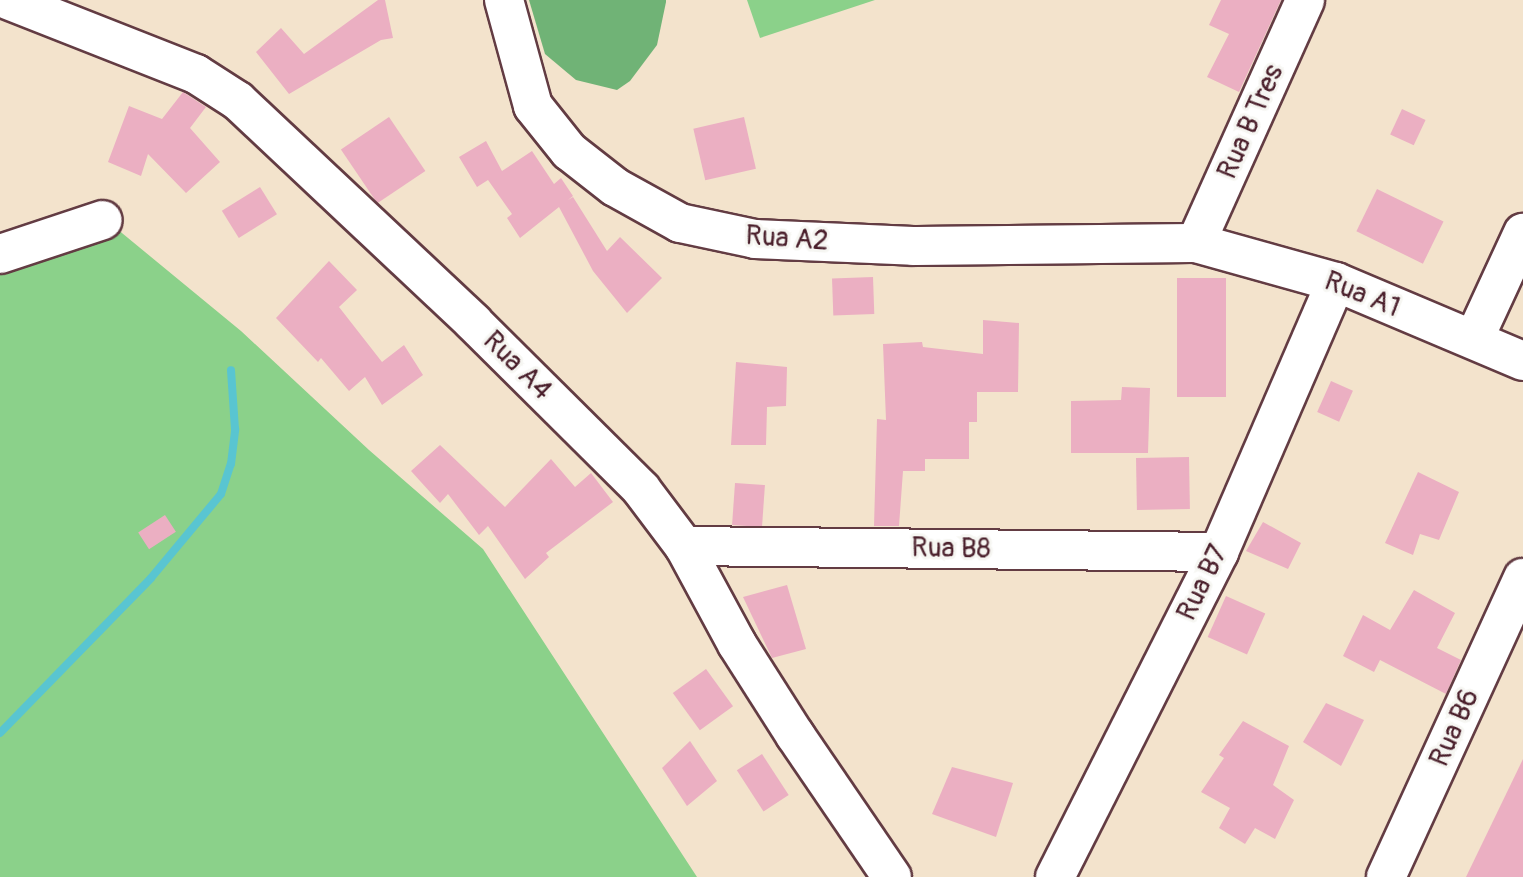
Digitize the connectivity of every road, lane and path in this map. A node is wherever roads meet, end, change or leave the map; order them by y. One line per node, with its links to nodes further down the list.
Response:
1 (8, 0): 11 (street, Rua A4)
2 (504, 0): 6 (street, Rua A2)
3 (1305, 0): 6 (street, Rua B Tres)
4 (103, 220): 7 (street)
5 (1523, 233): 9 (street)
6 (1196, 243): 8 (street, Rua A1)
7 (0, 254)
8 (1336, 282): 9 (street, Rua A1); 12 (street, Rua B7)
9 (1474, 339): 10 (street, Rua A1)
10 (1523, 361)
11 (684, 546): 12 (street, Rua B8); 14 (street, Rua A4)
12 (1219, 552): 15 (street, Rua B7)
13 (1523, 578): 16 (street, Rua B6)
14 (892, 877)
15 (1055, 877)
16 (1386, 877)

